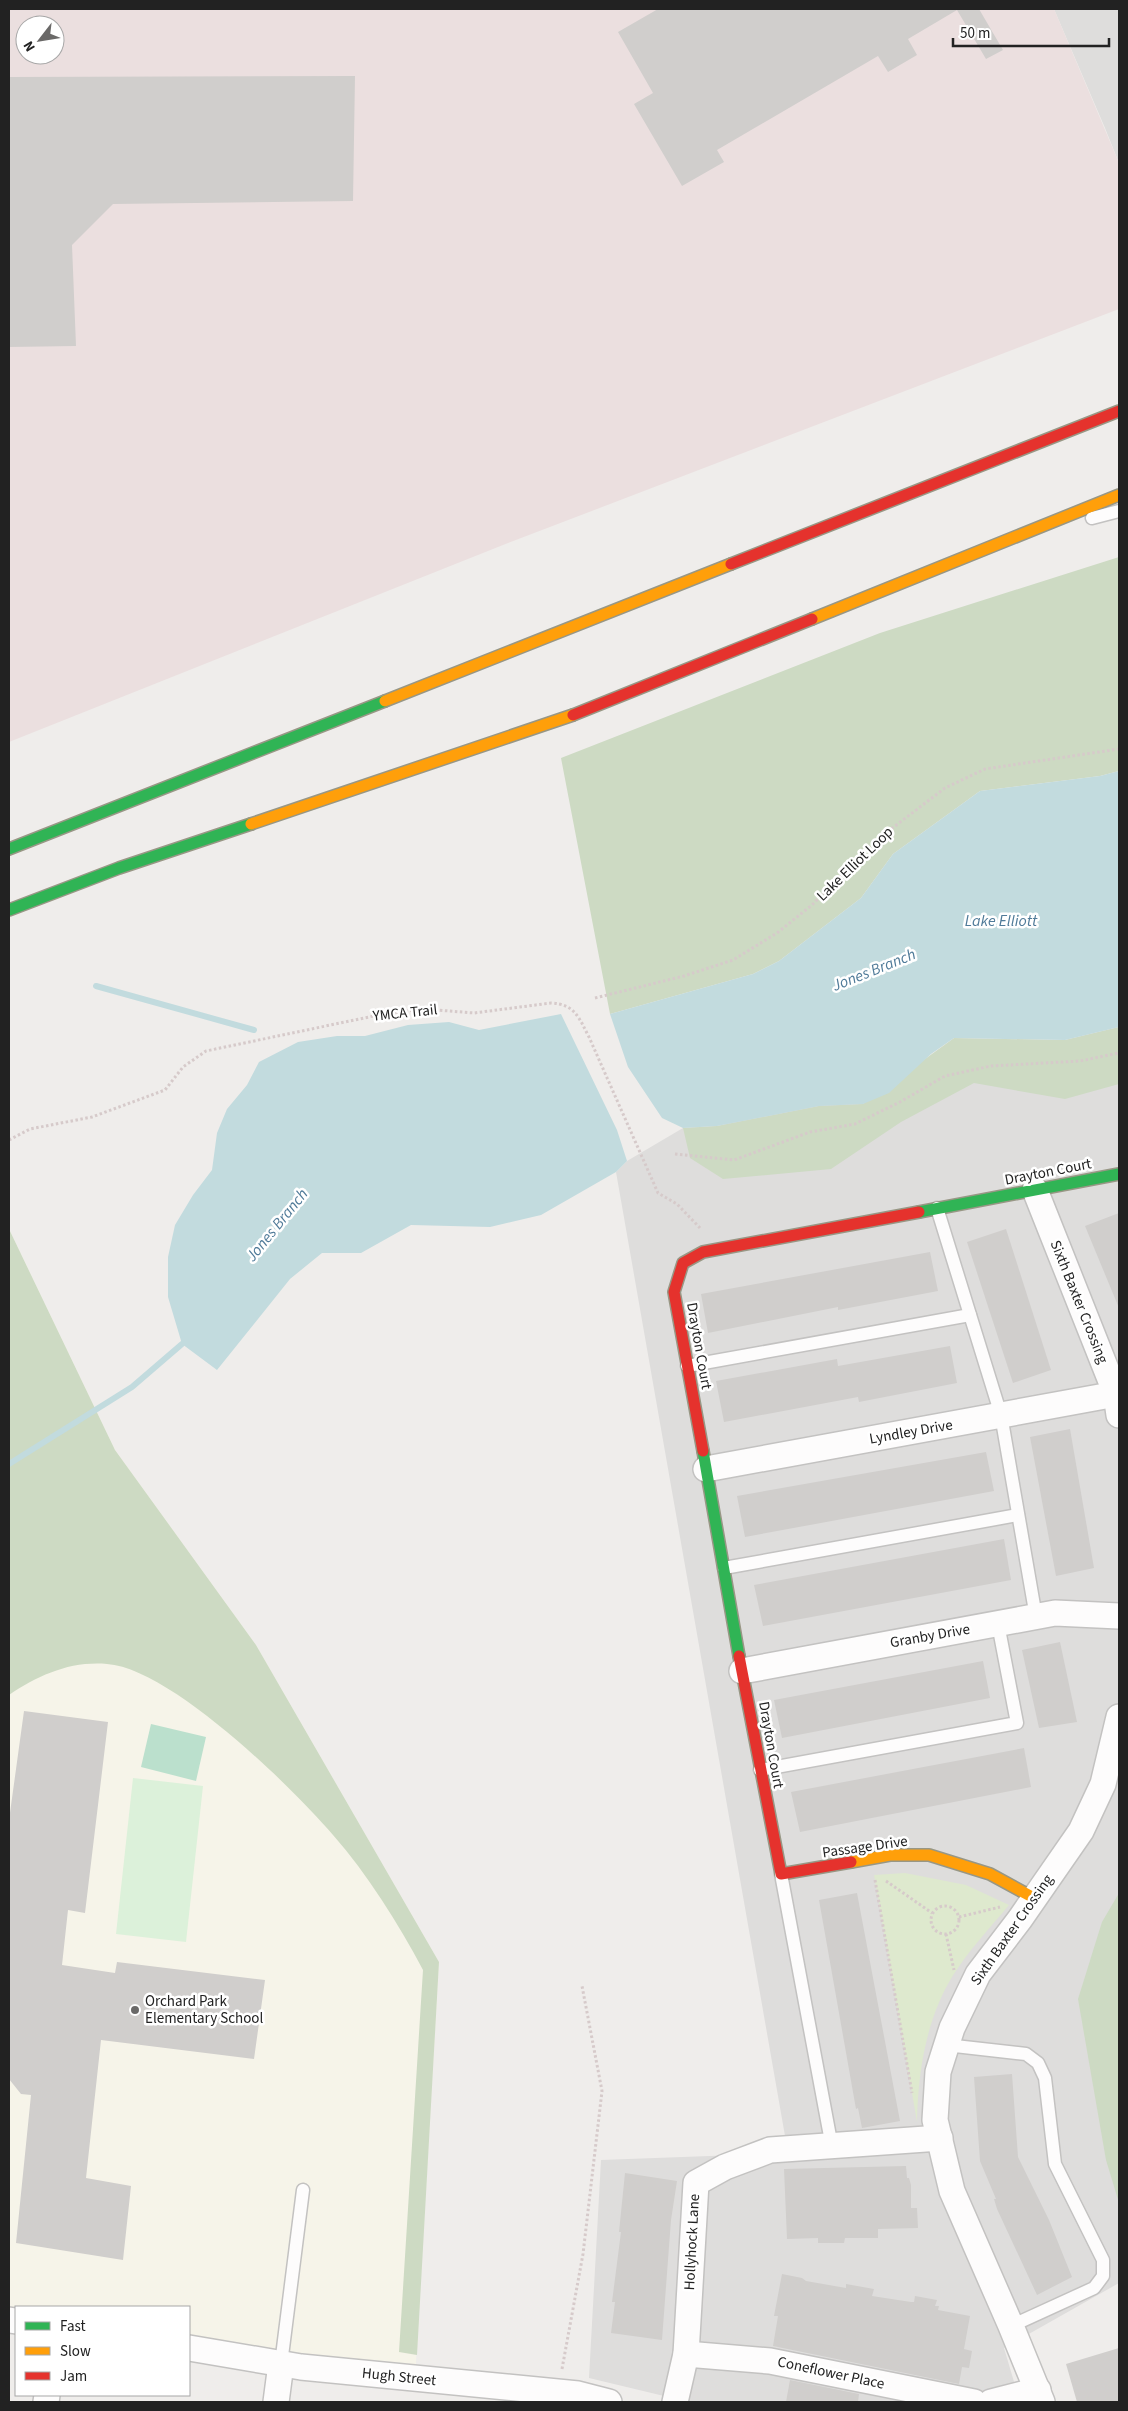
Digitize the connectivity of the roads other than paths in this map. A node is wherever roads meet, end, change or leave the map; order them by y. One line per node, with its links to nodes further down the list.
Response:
1 (1119, 411): 5 (main road)
2 (1119, 496): 4 (main road)
3 (1119, 511): 4 (lane)
4 (1015, 538): 6 (main road)
5 (9, 849)
6 (9, 910)
7 (1119, 1174): 8 (main road, Drayton Court)
8 (1035, 1190): 9 (main road, Drayton Court); 12 (street, Sixth Baxter Crossing)
9 (937, 1208): 10 (lane); 11 (main road, Drayton Court)
10 (970, 1315): 11 (lane); 13 (lane)
11 (687, 1366): 14 (main road, Drayton Court)
12 (1118, 1405): 13 (street, Lyndley Drive)
13 (1002, 1415): 14 (street, Lyndley Drive); 15 (lane)
14 (706, 1469): 16 (main road, Drayton Court)
15 (1018, 1515): 16 (lane); 18 (lane)
16 (724, 1568): 20 (main road, Drayton Court)
17 (1119, 1616): 18 (street, Granby Drive)
18 (1036, 1617): 19 (street, Granby Drive)
19 (998, 1624): 20 (street, Granby Drive); 22 (lane)
20 (742, 1670): 22 (main road, Drayton Court)
21 (1119, 1717): 24 (street, Sixth Baxter Crossing)
22 (760, 1770): 23 (main road, Drayton Court)
23 (781, 1874): 24 (main road, Passage Drive); 27 (lane)
24 (1034, 1898): 25 (street, Sixth Baxter Crossing)
25 (946, 2046): 26 (street, Sixth Baxter Crossing); 29 (lane)
26 (940, 2138): 27 (street, Hollyhock Lane); 29 (street, Sixth Baxter Crossing)
27 (832, 2147): 31 (street, Hollyhock Lane)
28 (302, 2190): 32 (lane)
29 (1011, 2326): 33 (street, Sixth Baxter Crossing)
30 (190, 2348): 32 (street, Hugh Street)
31 (686, 2354): 36 (street, Hollyhock Lane); 37 (street, Coneflower Place)
32 (281, 2364): 34 (street); 35 (street, Hugh Street)
33 (1040, 2396): 38 (street)
34 (276, 2402)
35 (609, 2402)
36 (676, 2402)
37 (974, 2402)
38 (991, 2402)

